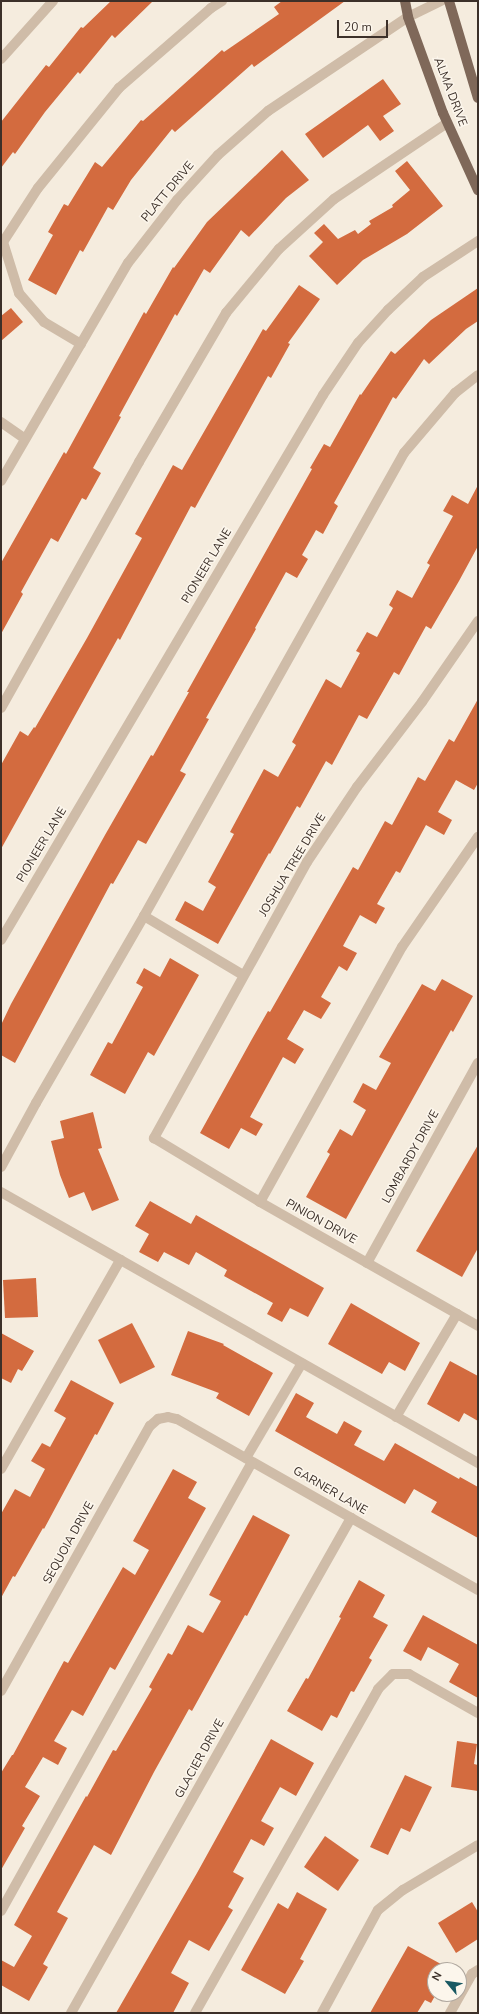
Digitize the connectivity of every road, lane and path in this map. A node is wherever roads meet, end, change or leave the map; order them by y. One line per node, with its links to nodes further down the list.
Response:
1 (53, 1): 7 (street)
2 (222, 1): 12 (street)
3 (405, 1): 6 (main road, ALMA DRIVE)
4 (441, 1): 6 (street, PLATT DRIVE)
5 (449, 1): 8 (main road, ALMA DRIVE)
6 (408, 17): 9 (main road, ALMA DRIVE); 12 (street, PLATT DRIVE)
7 (1, 59)
8 (478, 98)
9 (447, 123): 10 (main road, ALMA DRIVE); 18 (street)
10 (478, 190)
11 (478, 241): 21 (street, PIONEER LANE)
12 (81, 344): 15 (street, PLATT DRIVE)
13 (478, 375): 20 (street)
14 (1, 422): 15 (street)
15 (25, 439): 16 (street, PLATT DRIVE)
16 (1, 481)
17 (478, 621): 22 (street, JOSHUA TREE DRIVE)
18 (1, 708)
19 (478, 837): 27 (street)
20 (144, 916): 22 (street); 25 (street)
21 (1, 940)
22 (243, 975): 24 (street, JOSHUA TREE DRIVE)
23 (478, 1063): 29 (street, LOMBARDY DRIVE)
24 (154, 1138): 27 (street, PINION DRIVE)
25 (1, 1167)
26 (1, 1192): 28 (street)
27 (260, 1202): 29 (street, PINION DRIVE)
28 (120, 1260): 32 (street); 37 (street)
29 (368, 1263): 30 (street, PINION DRIVE)
30 (457, 1314): 31 (street, PINION DRIVE); 34 (street)
31 (477, 1322)
32 (302, 1363): 34 (street); 35 (street)
33 (168, 1417): 35 (street, GARNER LANE); 40 (street, SEQUOIA DRIVE)
34 (396, 1417): 36 (street)
35 (249, 1460): 38 (street, GARNER LANE); 43 (street)
36 (478, 1464)
37 (1, 1469)
38 (351, 1518): 39 (street, GARNER LANE); 45 (street, GLACIER DRIVE)
39 (478, 1590)
40 (1, 1690)
41 (478, 1713): 46 (street)
42 (478, 1845): 47 (street)
43 (1, 1911)
44 (478, 1970): 48 (street)
45 (71, 2013)
46 (195, 2013)
47 (322, 2013)
48 (450, 2013)

